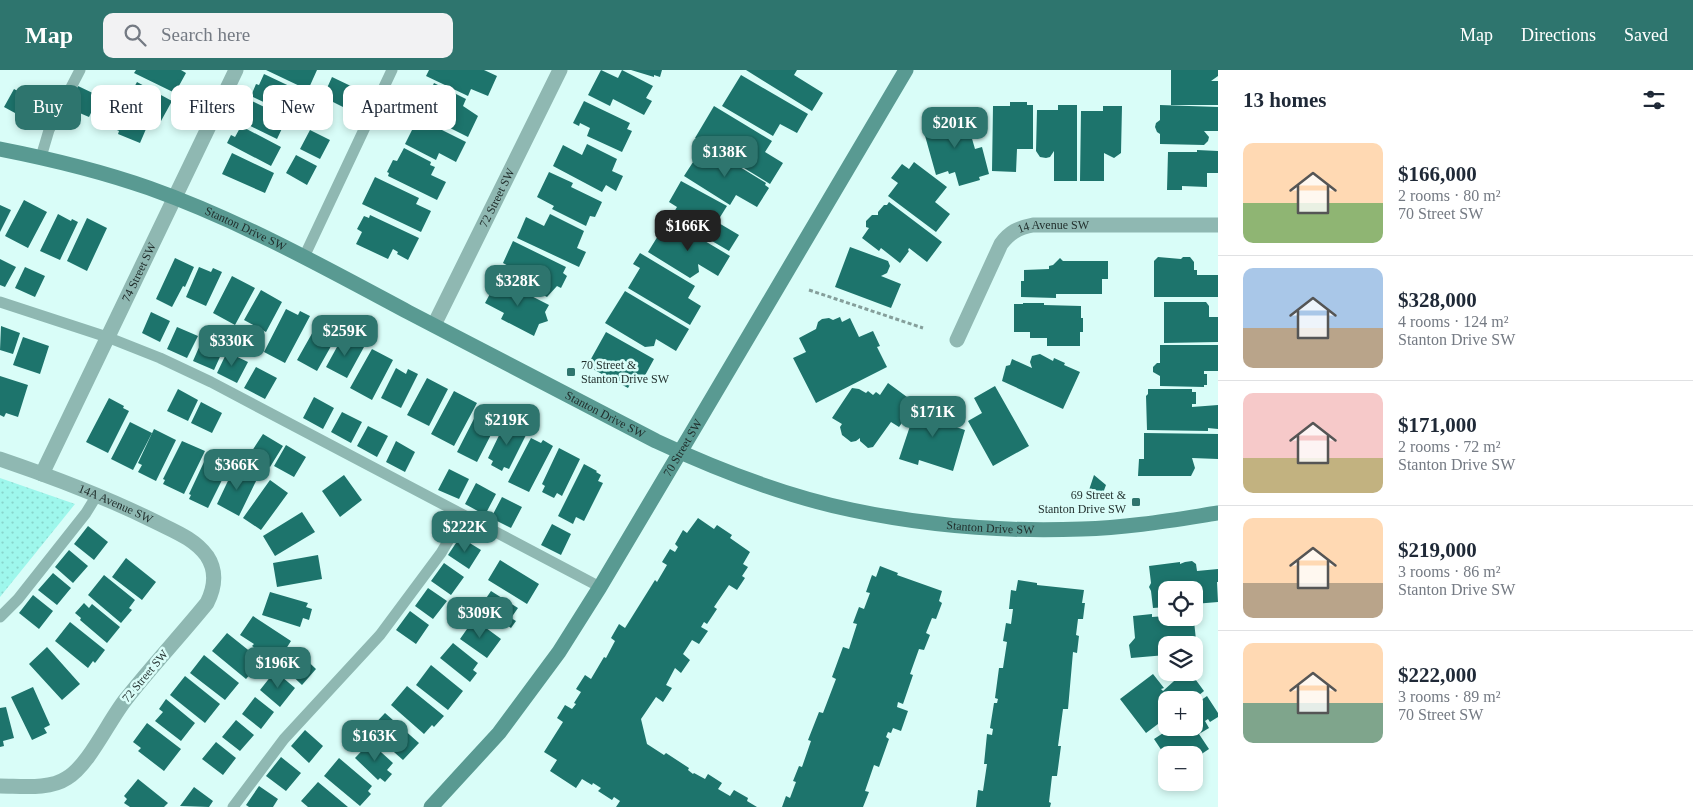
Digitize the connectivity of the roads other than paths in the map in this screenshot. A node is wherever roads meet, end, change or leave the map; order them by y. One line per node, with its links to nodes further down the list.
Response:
1 (80, 70): 7 (lane)
2 (236, 70): 8 (street, 74 Street SW)
3 (392, 70): 10 (lane)
4 (560, 70): 12 (street, 72 Street SW)
5 (906, 70): 15 (street, 70 Street SW)
6 (0, 149): 7 (street, Stanton Drive SW)
7 (42, 157): 8 (street, Stanton Drive SW)
8 (174, 198): 10 (street, Stanton Drive SW); 13 (street, 74 Street SW)
9 (1218, 226): 14 (street, 14 Avenue SW)
10 (304, 257): 12 (street, Stanton Drive SW)
11 (0, 302): 13 (lane)
12 (434, 325): 15 (street, Stanton Drive SW)
13 (107, 337): 17 (street, 74 Street SW); 20 (lane)
14 (957, 340)
15 (680, 452): 19 (street, Stanton Drive SW); 22 (street, 70 Street SW)
16 (0, 459): 17 (street, 14A Avenue SW)
17 (42, 474): 18 (street, 14A Avenue SW)
18 (97, 495): 21 (street, 14A Avenue SW); 23 (lane)
19 (1218, 513)
20 (463, 516): 22 (lane); 25 (lane)
21 (214, 572): 24 (street, 72 Street SW)
22 (600, 587): 26 (street, 70 Street SW)
23 (0, 617)
24 (0, 786)
25 (233, 807)
26 (432, 807)

